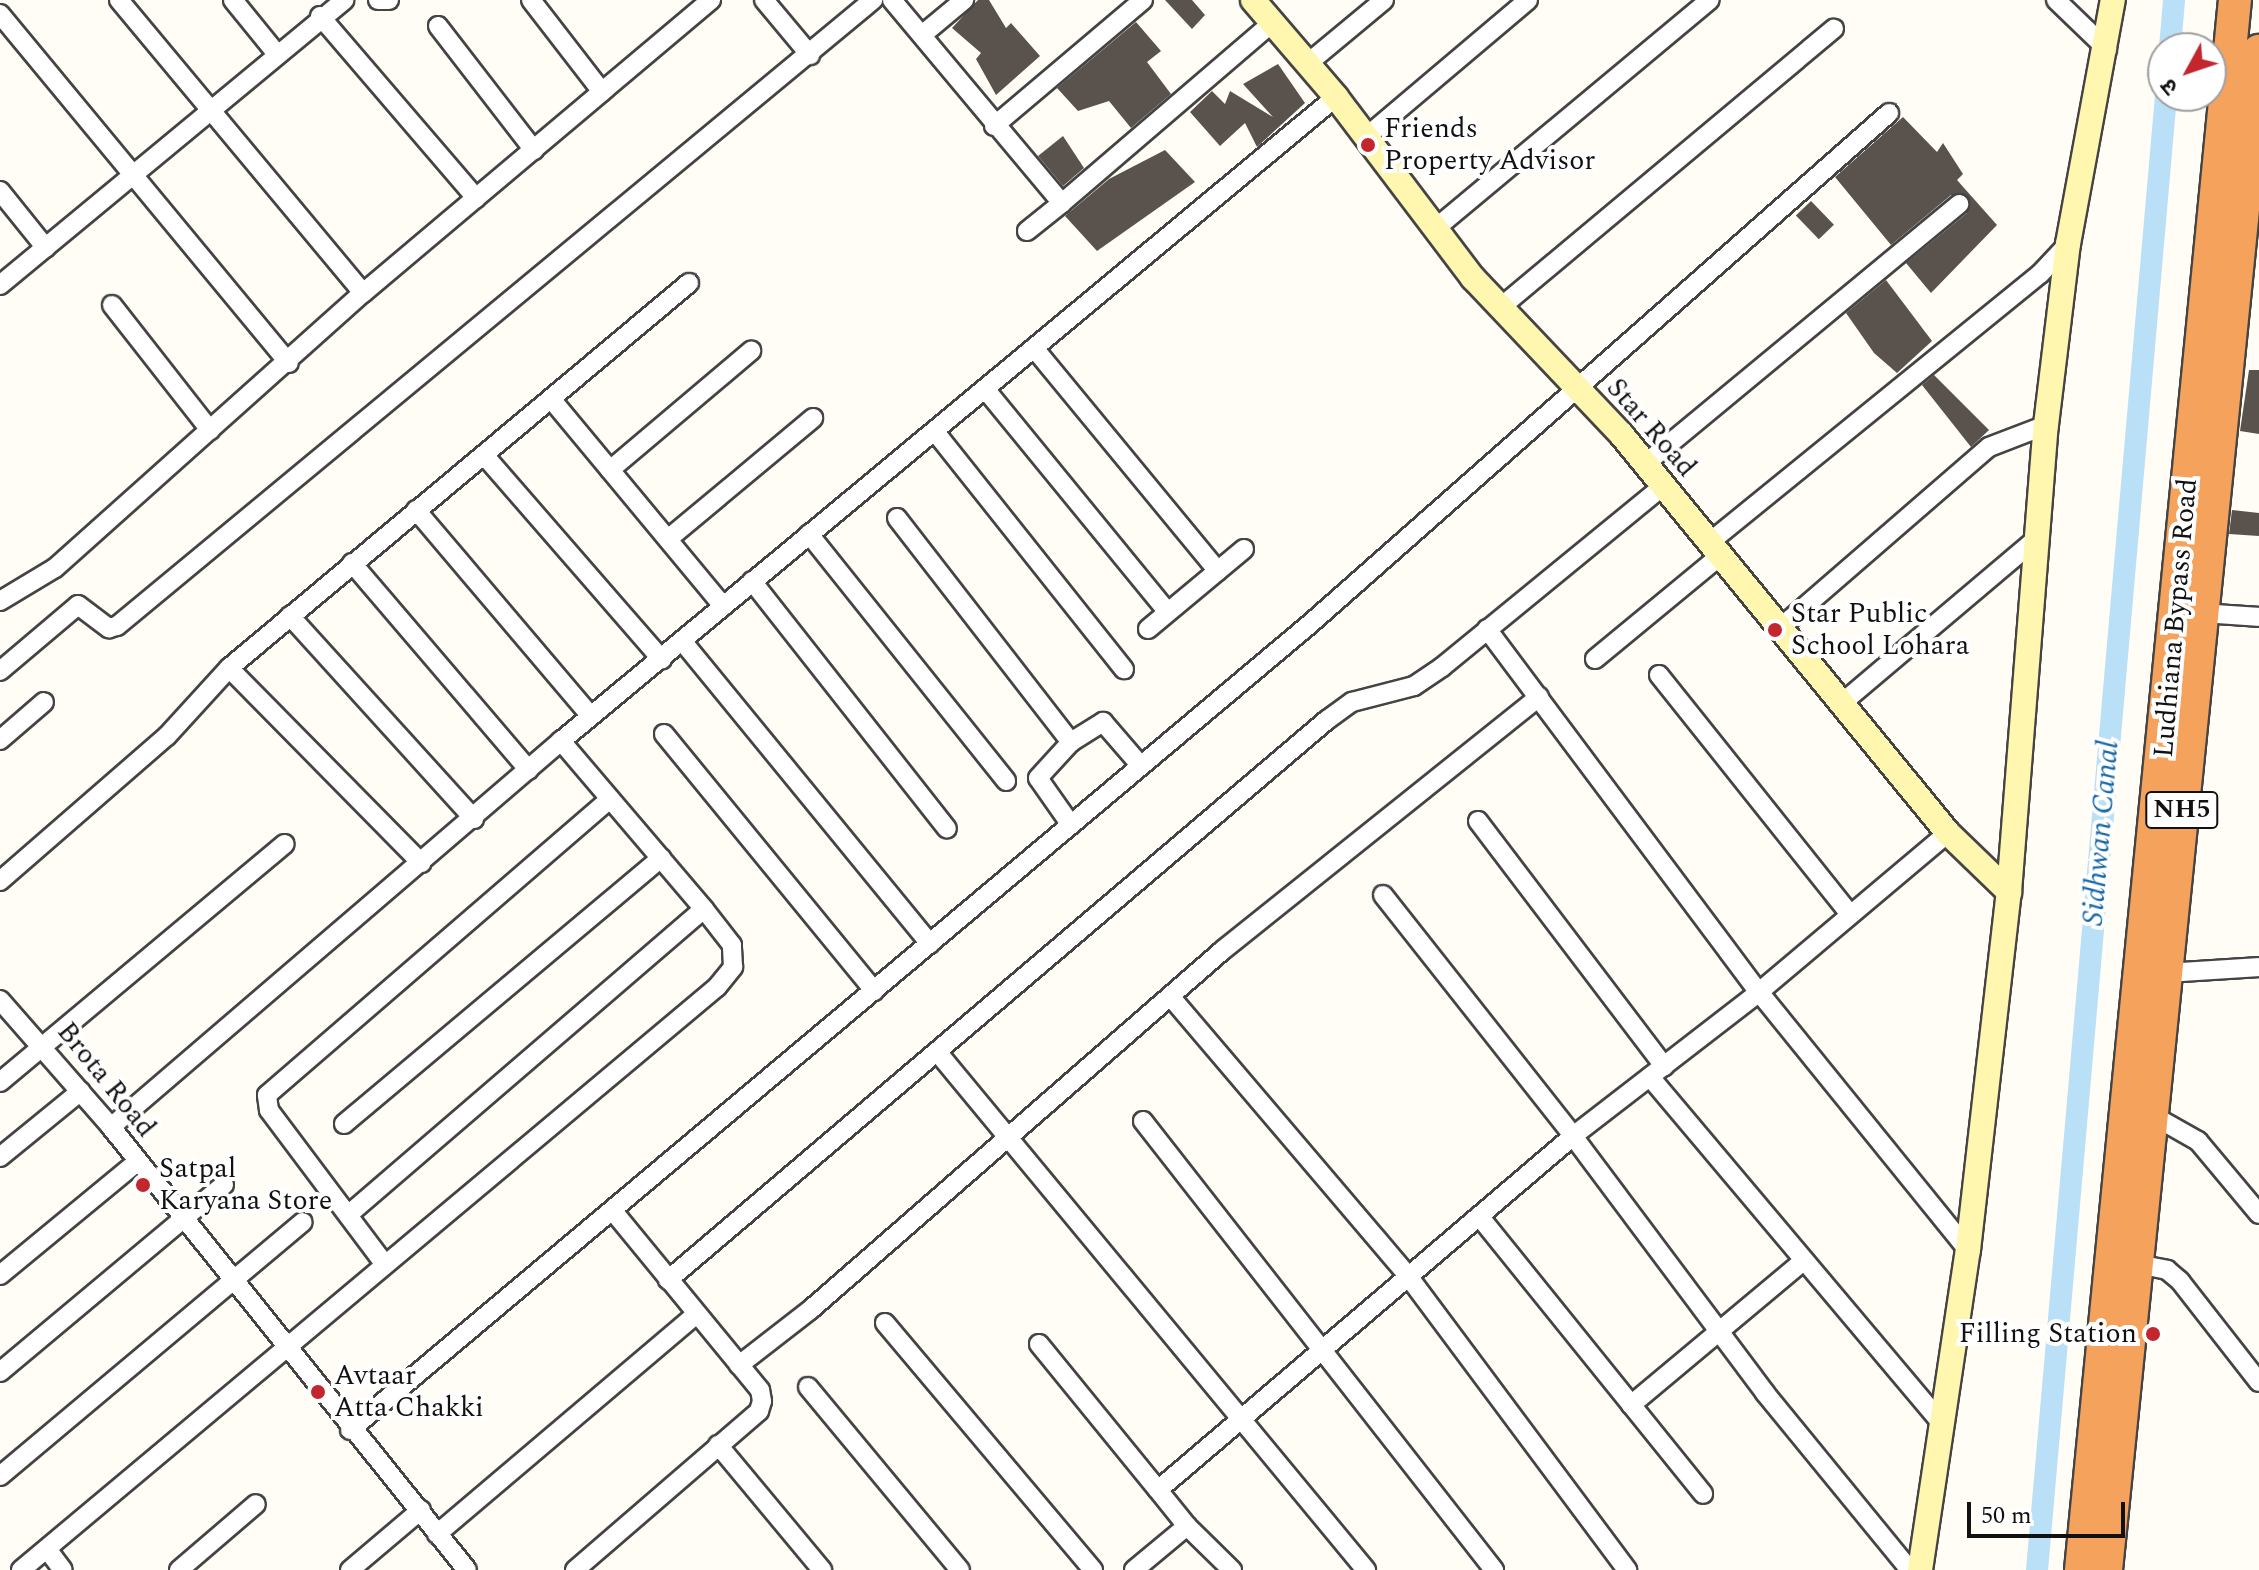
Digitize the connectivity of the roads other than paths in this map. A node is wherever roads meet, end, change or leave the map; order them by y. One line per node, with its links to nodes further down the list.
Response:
1 (119, 0): 32 (street)
2 (233, 0): 27 (street)
3 (344, 0): 21 (street)
4 (378, 0): 5 (street)
5 (389, 0)
6 (531, 0): 30 (street)
7 (711, 0): 30 (street)
8 (764, 0): 28 (street)
9 (873, 0): 28 (street)
10 (892, 0): 24 (street)
11 (964, 0): 24 (street)
12 (1143, 0): 34 (street)
13 (1384, 0): 29 (street)
14 (1528, 0): 35 (street)
15 (1710, 0): 43 (street)
16 (2056, 0): 25 (street)
17 (2113, 0): 25 (street)
18 (2235, 0): 191 (highway, Ludhiana Bypass Road / NH5)
19 (1261, 7): 29 (street, Star Road); 41 (street)
20 (0, 14): 38 (street)
21 (320, 16): 27 (street); 40 (street)
22 (438, 26): 36 (street)
23 (1834, 29): 51 (street)
24 (922, 35): 34 (street)
25 (2107, 49): 45 (street)
26 (2259, 51): 37 (highway, Ludhiana Bypass Road / NH5)
27 (276, 53): 32 (street)
28 (810, 55): 90 (street)
29 (1307, 64): 31 (street, Star Road)
30 (602, 92): 36 (street)
31 (1336, 97): 35 (street, Star Road); 52 (street)
32 (208, 111): 38 (street); 49 (street)
33 (1889, 113): 55 (street)
34 (994, 126): 41 (street)
35 (1366, 137): 43 (street, Star Road)
36 (534, 150): 40 (street)
37 (2252, 169): 79 (highway, Ludhiana Bypass Road / NH5)
38 (135, 172): 46 (street); 54 (street)
39 (0, 191): 46 (street)
40 (476, 198): 49 (street)
41 (1062, 203): 44 (street)
42 (1959, 204): 63 (street)
43 (1436, 228): 51 (street, Star Road)
44 (1027, 231)
45 (2068, 244): 59 (street); 72 (street)
46 (46, 248): 48 (street)
47 (689, 283): 57 (street)
48 (0, 285)
49 (363, 293): 54 (street)
50 (112, 305): 60 (street)
51 (1501, 307): 55 (street, Star Road)
52 (1034, 348): 56 (street); 74 (street)
53 (751, 351): 64 (street)
54 (289, 363): 60 (street)
55 (1574, 386): 63 (street, Star Road); 100 (street)
56 (986, 390): 61 (street); 78 (street)
57 (552, 400): 62 (street); 64 (street)
58 (813, 418): 70 (street)
59 (2046, 425): 69 (street); 82 (street)
60 (210, 430): 76 (street)
61 (936, 433): 68 (street); 89 (street)
62 (484, 455): 66 (street); 87 (street)
63 (1645, 464): 65 (street, Star Road)
64 (610, 470): 70 (street)
65 (1663, 486): 72 (street, Star Road); 84 (street)
66 (416, 510): 73 (street); 95 (street)
67 (897, 518): 99 (street)
68 (809, 534): 75 (street); 102 (street)
69 (2037, 538): 94 (street); 113 (street)
70 (668, 539): 77 (street)
71 (1244, 549): 74 (street)
72 (1715, 549): 82 (street, Star Road); 86 (street)
73 (352, 563): 80 (street); 101 (street)
74 (1218, 571): 78 (street)
75 (752, 581): 77 (street); 107 (street)
76 (0, 601)
77 (723, 606): 85 (street)
78 (1168, 612): 83 (street)
79 (2201, 613): 81 (street); 119 (highway, Ludhiana Bypass Road / NH5)
80 (290, 616): 88 (street); 104 (street)
81 (2259, 617)
82 (1780, 628): 94 (street, Star Road)
83 (1148, 629)
84 (1487, 629): 92 (street); 125 (street)
85 (683, 642): 87 (street); 117 (street)
86 (1595, 659)
87 (662, 660): 95 (street)
88 (229, 668): 111 (street); 112 (street)
89 (1124, 669)
90 (0, 671)
91 (1659, 675): 116 (street)
92 (1539, 697): 121 (street); 122 (street)
93 (44, 702): 97 (street)
94 (1842, 703): 108 (street, Star Road)
95 (591, 716): 98 (street)
96 (664, 734): 120 (street)
97 (0, 740)
98 (561, 741): 101 (street); 103 (street)
99 (1071, 742): 100 (street); 106 (street)
100 (1141, 766): 106 (street)
101 (529, 770): 104 (street)
102 (1006, 781)
103 (610, 799): 110 (street); 140 (street)
104 (474, 819): 111 (street)
105 (1478, 821): 126 (street)
106 (1071, 825): 117 (street)
107 (947, 829)
108 (1948, 833): 113 (street, Star Road); 116 (street)
109 (285, 844): 124 (street)
110 (661, 858): 115 (street); 131 (street)
111 (421, 863): 132 (street)
112 (0, 881)
113 (2009, 892): 144 (street)
114 (1383, 895): 134 (street)
115 (704, 909): 140 (street); 146 (street)
116 (1849, 913): 121 (street)
117 (930, 944): 120 (street)
118 (2259, 967): 119 (street)
119 (2167, 973): 129 (highway, Ludhiana Bypass Road / NH5)
120 (874, 991): 138 (street)
121 (1759, 992): 126 (street); 144 (street)
122 (1170, 996): 133 (street); 149 (street)
123 (0, 1000): 124 (street, Brota Road)
124 (43, 1046): 127 (street); 128 (street, Brota Road)
125 (939, 1054): 133 (street); 150 (street)
126 (1657, 1072): 134 (street); 145 (street)
127 (0, 1082)
128 (81, 1091): 132 (street, Brota Road); 135 (street)
129 (2152, 1115): 139 (street); 147 (highway, Ludhiana Bypass Road / NH5)
130 (1143, 1121): 157 (street)
131 (344, 1124)
132 (111, 1127): 136 (street, Brota Road)
133 (1007, 1136): 158 (street); 163 (street)
134 (1573, 1136): 141 (street); 154 (street)
135 (0, 1157)
136 (137, 1162): 142 (street, Brota Road); 148 (street)
137 (224, 1185): 142 (street)
138 (614, 1212): 150 (street); 165 (street)
139 (2259, 1214)
140 (348, 1215): 146 (street)
141 (1479, 1216): 149 (street); 162 (street)
142 (185, 1218): 151 (street, Brota Road); 159 (street)
143 (303, 1222): 151 (street)
144 (1968, 1250): 164 (street)
145 (1803, 1261): 154 (street); 164 (street)
146 (383, 1262): 156 (street)
147 (2137, 1264): 160 (street); 192 (highway, Ludhiana Bypass Road / NH5)
148 (0, 1275)
149 (1408, 1276): 157 (street); 188 (street)
150 (668, 1280): 152 (street)
151 (235, 1282): 156 (street, Brota Road); 167 (street)
152 (696, 1314): 158 (street); 173 (street)
153 (885, 1323): 183 (street)
154 (1718, 1331): 162 (street); 189 (street)
155 (1039, 1344): 168 (street)
156 (287, 1346): 165 (street, Brota Road); 174 (street)
157 (1322, 1350): 163 (street); 187 (street)
158 (739, 1365): 166 (street)
159 (0, 1372)
160 (2259, 1382)
161 (808, 1387): 182 (street)
162 (1631, 1405): 169 (street)
163 (1242, 1418): 168 (street); 186 (street)
164 (1942, 1424): 190 (street)
165 (350, 1430): 171 (street, Brota Road)
166 (718, 1445): 180 (street); 181 (street)
167 (0, 1476)
168 (1158, 1490): 172 (street)
169 (1703, 1494)
170 (256, 1504): 177 (street)
171 (421, 1510): 173 (street, Brota Road); 178 (street)
172 (1187, 1526): 184 (street); 185 (street)
173 (437, 1534): 179 (street, Brota Road)
174 (47, 1549): 175 (street); 176 (street)
175 (21, 1570)
176 (63, 1570)
177 (179, 1570)
178 (350, 1570)
179 (467, 1570)
180 (575, 1570)
181 (822, 1570)
182 (960, 1570)
183 (1093, 1570)
184 (1134, 1570)
185 (1232, 1570)
186 (1366, 1570)
187 (1494, 1570)
188 (1627, 1570)
189 (1910, 1570)
190 (1920, 1570)
191 (2081, 1570)
192 (2106, 1570)

